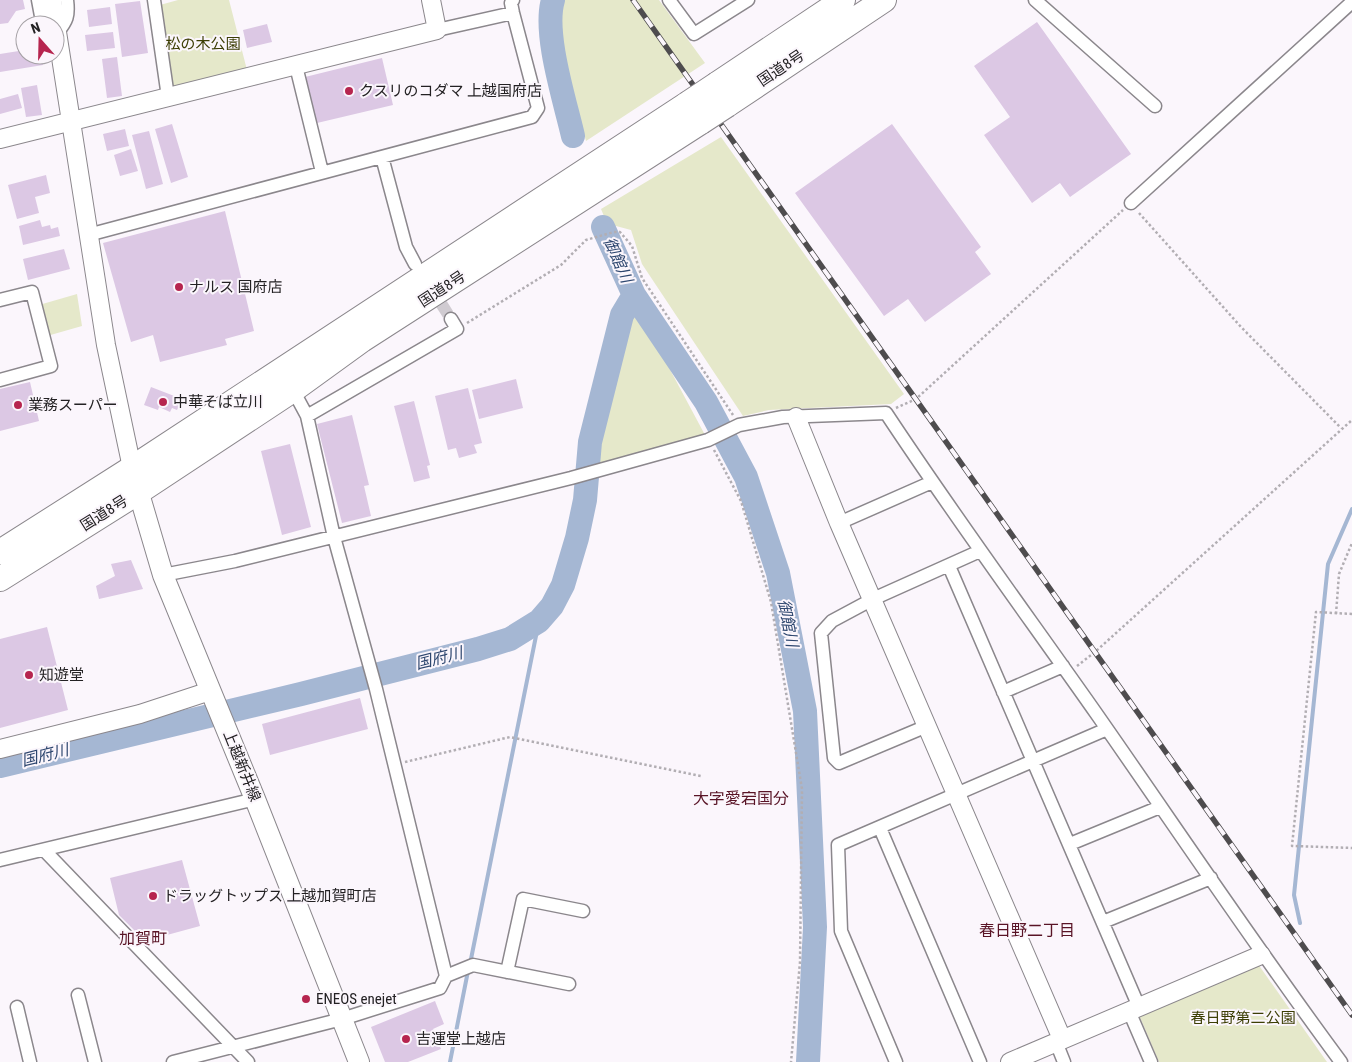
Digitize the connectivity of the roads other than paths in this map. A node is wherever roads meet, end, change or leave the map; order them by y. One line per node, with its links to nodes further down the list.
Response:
1 (38, 0): 13 (street)
2 (52, 0): 14 (street)
3 (66, 0): 15 (street)
4 (154, 0): 20 (street)
5 (431, 0): 16 (street)
6 (669, 0): 10 (street)
7 (844, 0): 19 (highway, 国道8号)
8 (884, 0): 19 (highway, 国道8号)
9 (1035, 0): 21 (street)
10 (744, 1)
11 (1352, 2): 27 (street)
12 (513, 6): 16 (street); 25 (street)
13 (41, 15)
14 (52, 15)
15 (65, 18)
16 (437, 30): 18 (street)
17 (59, 65): 23 (street)
18 (296, 66): 20 (street); 26 (street)
19 (722, 95): 22 (highway, 国道8号, bridge)
20 (168, 97): 23 (street)
21 (1155, 106)
22 (694, 113): 33 (highway, 国道8号); 36 (highway, 国道8号)
23 (70, 123): 24 (street); 28 (street)
24 (0, 139)
25 (382, 157): 26 (street); 29 (street)
26 (322, 172): 28 (street)
27 (1131, 203)
28 (88, 235): 36 (street)
29 (415, 264)
30 (0, 300): 32 (street)
31 (454, 324): 34 (street)
32 (0, 380)
33 (293, 390): 34 (street); 38 (highway, 国道8号)
34 (307, 416): 40 (street)
35 (796, 417): 37 (street); 39 (street); 40 (street)
36 (132, 468): 38 (main road, 上越新井線); 42 (highway, 国道8号)
37 (932, 482): 39 (street); 41 (street)
38 (138, 492): 44 (main road, 上越新井線); 45 (highway, 国道8号)
39 (839, 523): 46 (street)
40 (334, 537): 44 (street); 66 (street)
41 (980, 551): 43 (street); 47 (street)
42 (0, 552)
43 (949, 566): 46 (street); 49 (street)
44 (164, 575): 48 (main road, 上越新井線)
45 (0, 579)
46 (873, 599): 50 (street); 50 (street)
47 (1065, 669): 49 (street); 51 (street)
48 (210, 691): 52 (street); 55 (main road, 上越新井線)
49 (1003, 692): 53 (street)
50 (927, 726): 54 (street)
51 (1107, 729): 53 (street); 56 (street)
52 (0, 749)
53 (1033, 762): 54 (street); 58 (street)
54 (956, 795): 57 (street); 72 (street)
55 (255, 799): 59 (street); 71 (main road, 上越新井線)
56 (1160, 807): 58 (street); 61 (street)
57 (880, 828): 79 (street); 80 (street)
58 (1070, 844): 63 (street)
59 (44, 850): 60 (street); 73 (street)
60 (0, 860)
61 (1211, 878): 63 (street); 64 (street)
62 (583, 911): 65 (street)
63 (1102, 922): 70 (street)
64 (1261, 954): 70 (street); 84 (street)
65 (507, 972): 66 (street); 67 (street)
66 (446, 976): 71 (street)
67 (569, 984)
68 (78, 995): 75 (street)
69 (17, 1007): 74 (street)
70 (1134, 1009): 72 (street); 83 (street)
71 (342, 1019): 73 (street); 78 (main road, 上越新井線)
72 (1059, 1040): 81 (street); 82 (street)
73 (234, 1047): 76 (street); 77 (street)
74 (30, 1062)
75 (95, 1062)
76 (173, 1062)
77 (248, 1062)
78 (359, 1062)
79 (896, 1062)
80 (980, 1062)
81 (1010, 1062)
82 (1064, 1062)
83 (1151, 1062)
84 (1340, 1062)

